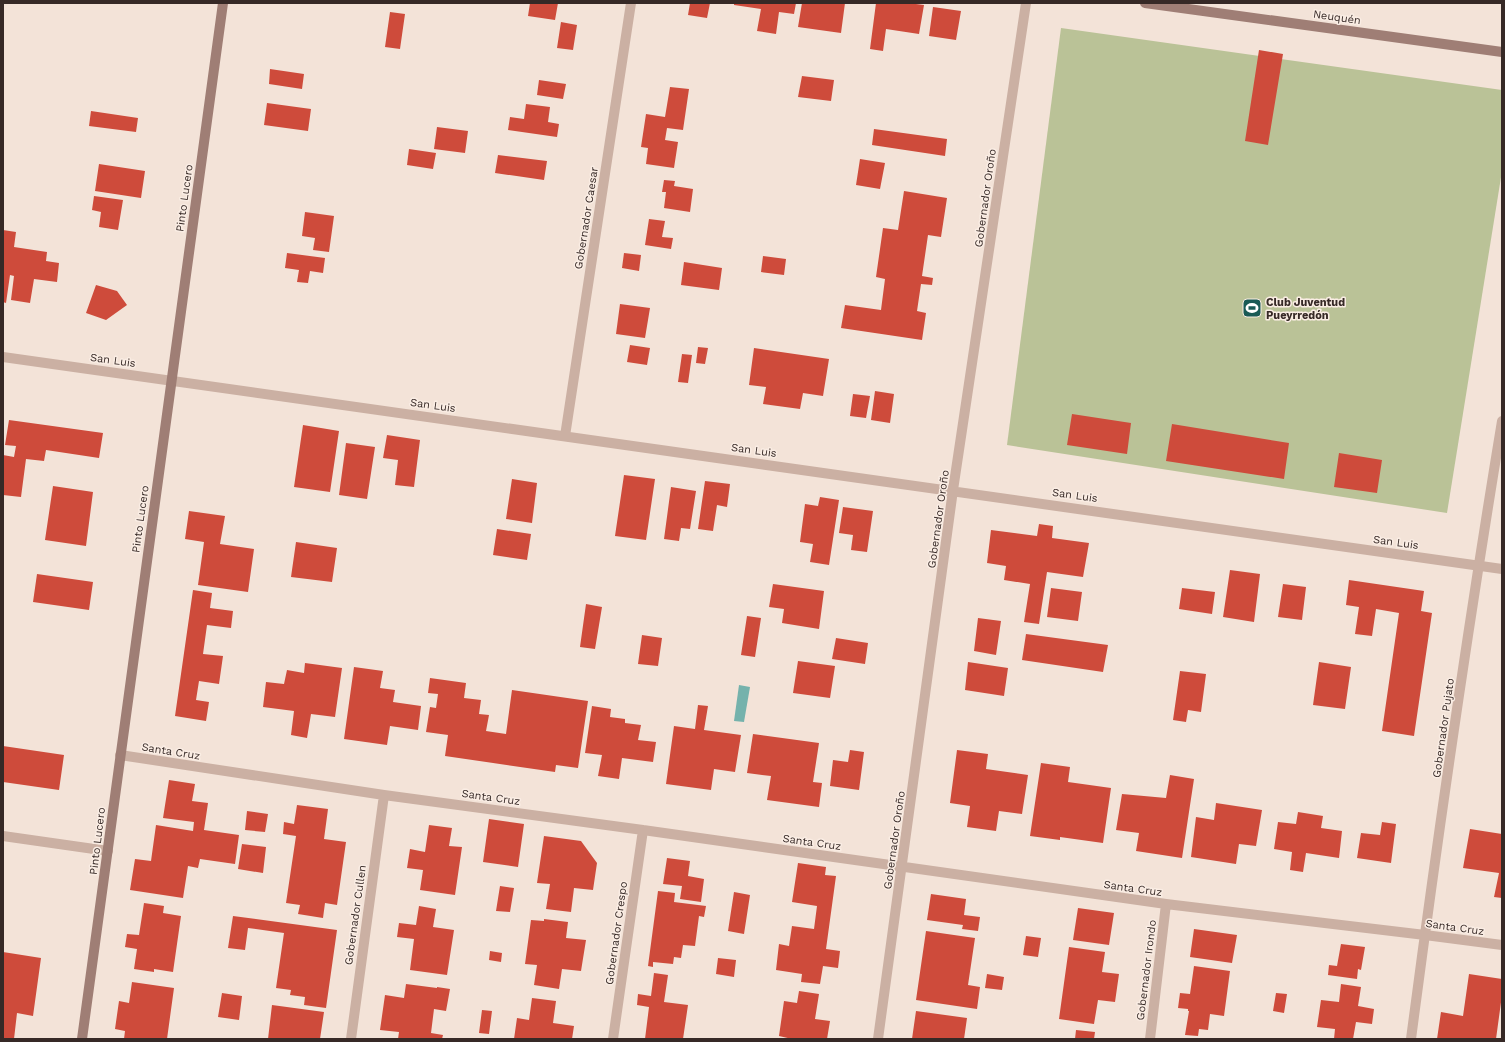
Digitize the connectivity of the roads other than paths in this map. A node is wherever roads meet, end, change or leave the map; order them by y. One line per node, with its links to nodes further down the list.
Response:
1 (223, 3): 7 (street, Pinto Lucero)
2 (631, 3): 9 (street, Gobernador Caesar)
3 (1026, 3): 10 (street, Gobernador Oroño)
4 (1145, 3): 5 (street, Neuquén)
5 (1502, 52)
6 (3, 357): 7 (street, San Luis)
7 (171, 380): 9 (street, San Luis); 13 (street, Pinto Lucero)
8 (1502, 421): 11 (street, Gobernador Pujato)
9 (565, 436): 10 (street, San Luis)
10 (954, 490): 11 (street, San Luis); 18 (street, Gobernador Oroño)
11 (1478, 566): 12 (street, San Luis); 20 (street, Gobernador Pujato)
12 (1502, 568)
13 (120, 755): 14 (street, Santa Cruz); 17 (street, Pinto Lucero)
14 (384, 795): 15 (street, Santa Cruz); 23 (street, Gobernador Cullen)
15 (642, 830): 18 (street, Santa Cruz); 24 (street, Gobernador Crespo)
16 (3, 836): 17 (street)
17 (108, 851): 22 (street, Pinto Lucero)
18 (902, 868): 19 (street, Santa Cruz); 25 (street, Gobernador Oroño)
19 (1166, 904): 20 (street, Santa Cruz); 26 (street, Gobernador Irondo)
20 (1425, 935): 21 (street, Santa Cruz); 27 (street, Gobernador Pujato)
21 (1502, 945)
22 (82, 1039)
23 (351, 1039)
24 (613, 1039)
25 (878, 1039)
26 (1150, 1039)
27 (1411, 1039)

